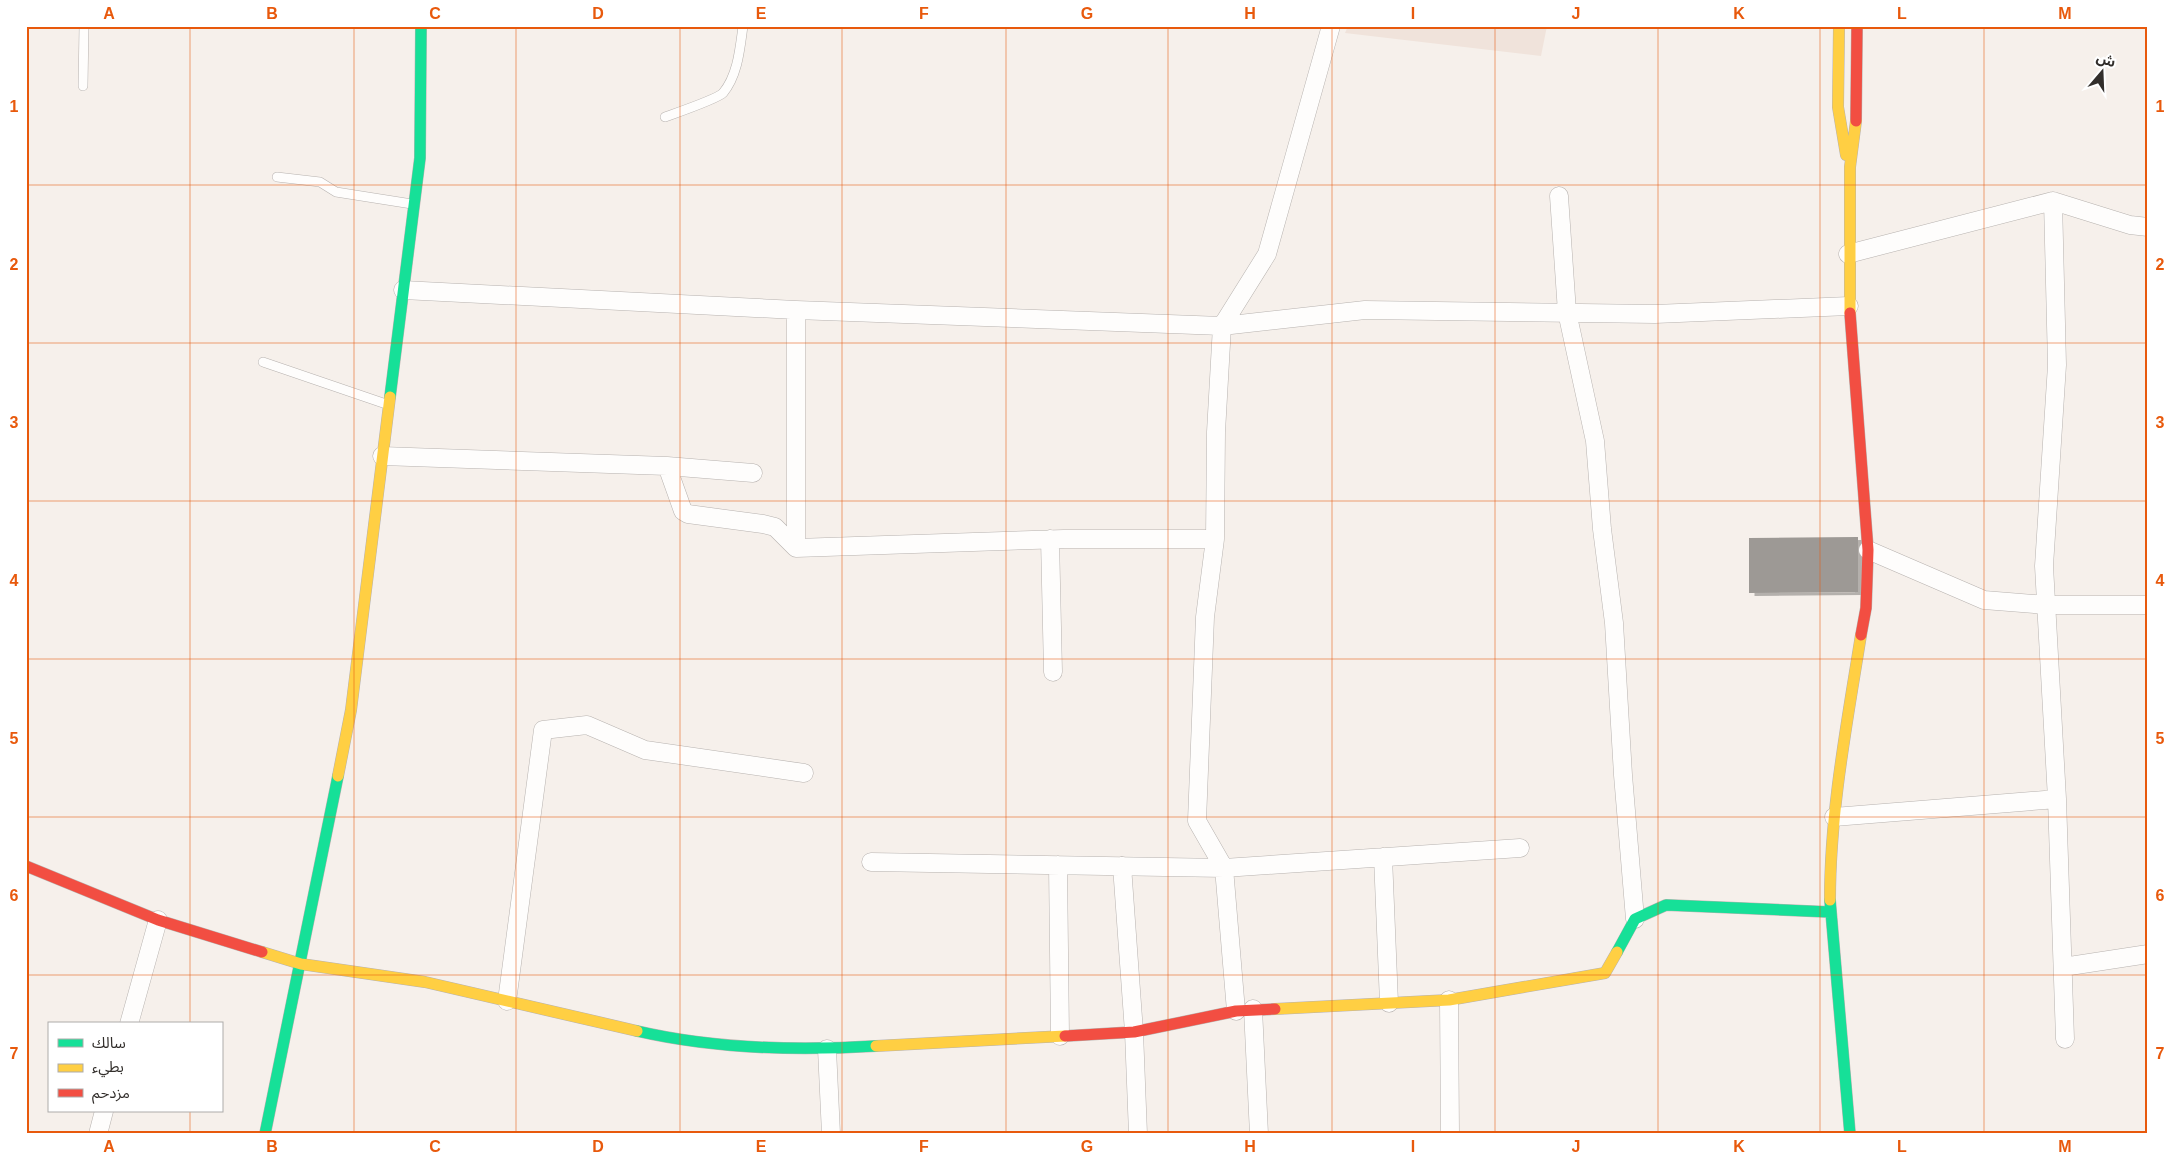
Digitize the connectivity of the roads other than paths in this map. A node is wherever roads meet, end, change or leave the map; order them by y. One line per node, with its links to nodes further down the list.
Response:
1 (84, 26): 7 (lane)
2 (421, 26): 13 (street)
3 (744, 26): 8 (lane)
4 (1331, 26): 20 (street)
5 (1839, 26): 9 (street)
6 (1856, 26): 9 (street)
7 (83, 86)
8 (665, 117)
9 (1850, 167): 15 (street)
10 (277, 177): 13 (lane)
11 (1560, 196): 19 (street)
12 (2053, 201): 14 (street); 15 (street); 31 (street)
13 (414, 205): 16 (street)
14 (2148, 227)
15 (1848, 254): 17 (street)
16 (403, 290): 18 (street); 22 (street)
17 (1849, 306): 19 (street); 29 (street)
18 (796, 310): 20 (street); 28 (street)
19 (1567, 312): 20 (street); 44 (street)
20 (1222, 326): 27 (street)
21 (263, 362): 22 (lane)
22 (388, 404): 23 (street)
23 (382, 456): 24 (street); 47 (street)
24 (667, 466): 25 (street); 28 (street)
25 (753, 473)
26 (1050, 539): 27 (street); 28 (street); 32 (street)
27 (1215, 539): 42 (street)
28 (796, 548)
29 (1868, 550): 31 (street); 35 (street)
30 (2148, 605): 31 (street)
31 (2046, 606): 34 (street)
32 (1053, 672)
33 (804, 773): 50 (street)
34 (2056, 799): 35 (street); 48 (street)
35 (1834, 818): 43 (street)
36 (1520, 848): 37 (street)
37 (1383, 858): 42 (street); 51 (street)
38 (871, 862): 39 (street)
39 (1058, 865): 41 (street); 55 (street)
40 (26, 866): 45 (street)
41 (1122, 866): 42 (street); 54 (street)
42 (1224, 868): 52 (street)
43 (1830, 912): 44 (street); 65 (street)
44 (1635, 919): 49 (street)
45 (158, 920): 47 (street); 53 (street)
46 (2148, 954): 48 (street)
47 (301, 964): 50 (street); 60 (street)
48 (2063, 967): 56 (street)
49 (1450, 1000): 51 (street); 64 (street)
50 (507, 1001): 57 (street)
51 (1388, 1003): 52 (street)
52 (1244, 1010): 54 (street); 63 (street)
53 (130, 1022)
54 (1134, 1032): 55 (street); 62 (street)
55 (1060, 1036): 57 (street)
56 (2066, 1039)
57 (827, 1050): 61 (street)
58 (104, 1112): 59 (street)
59 (98, 1134)
60 (265, 1134)
61 (832, 1134)
62 (1138, 1134)
63 (1259, 1134)
64 (1450, 1134)
65 (1850, 1134)

